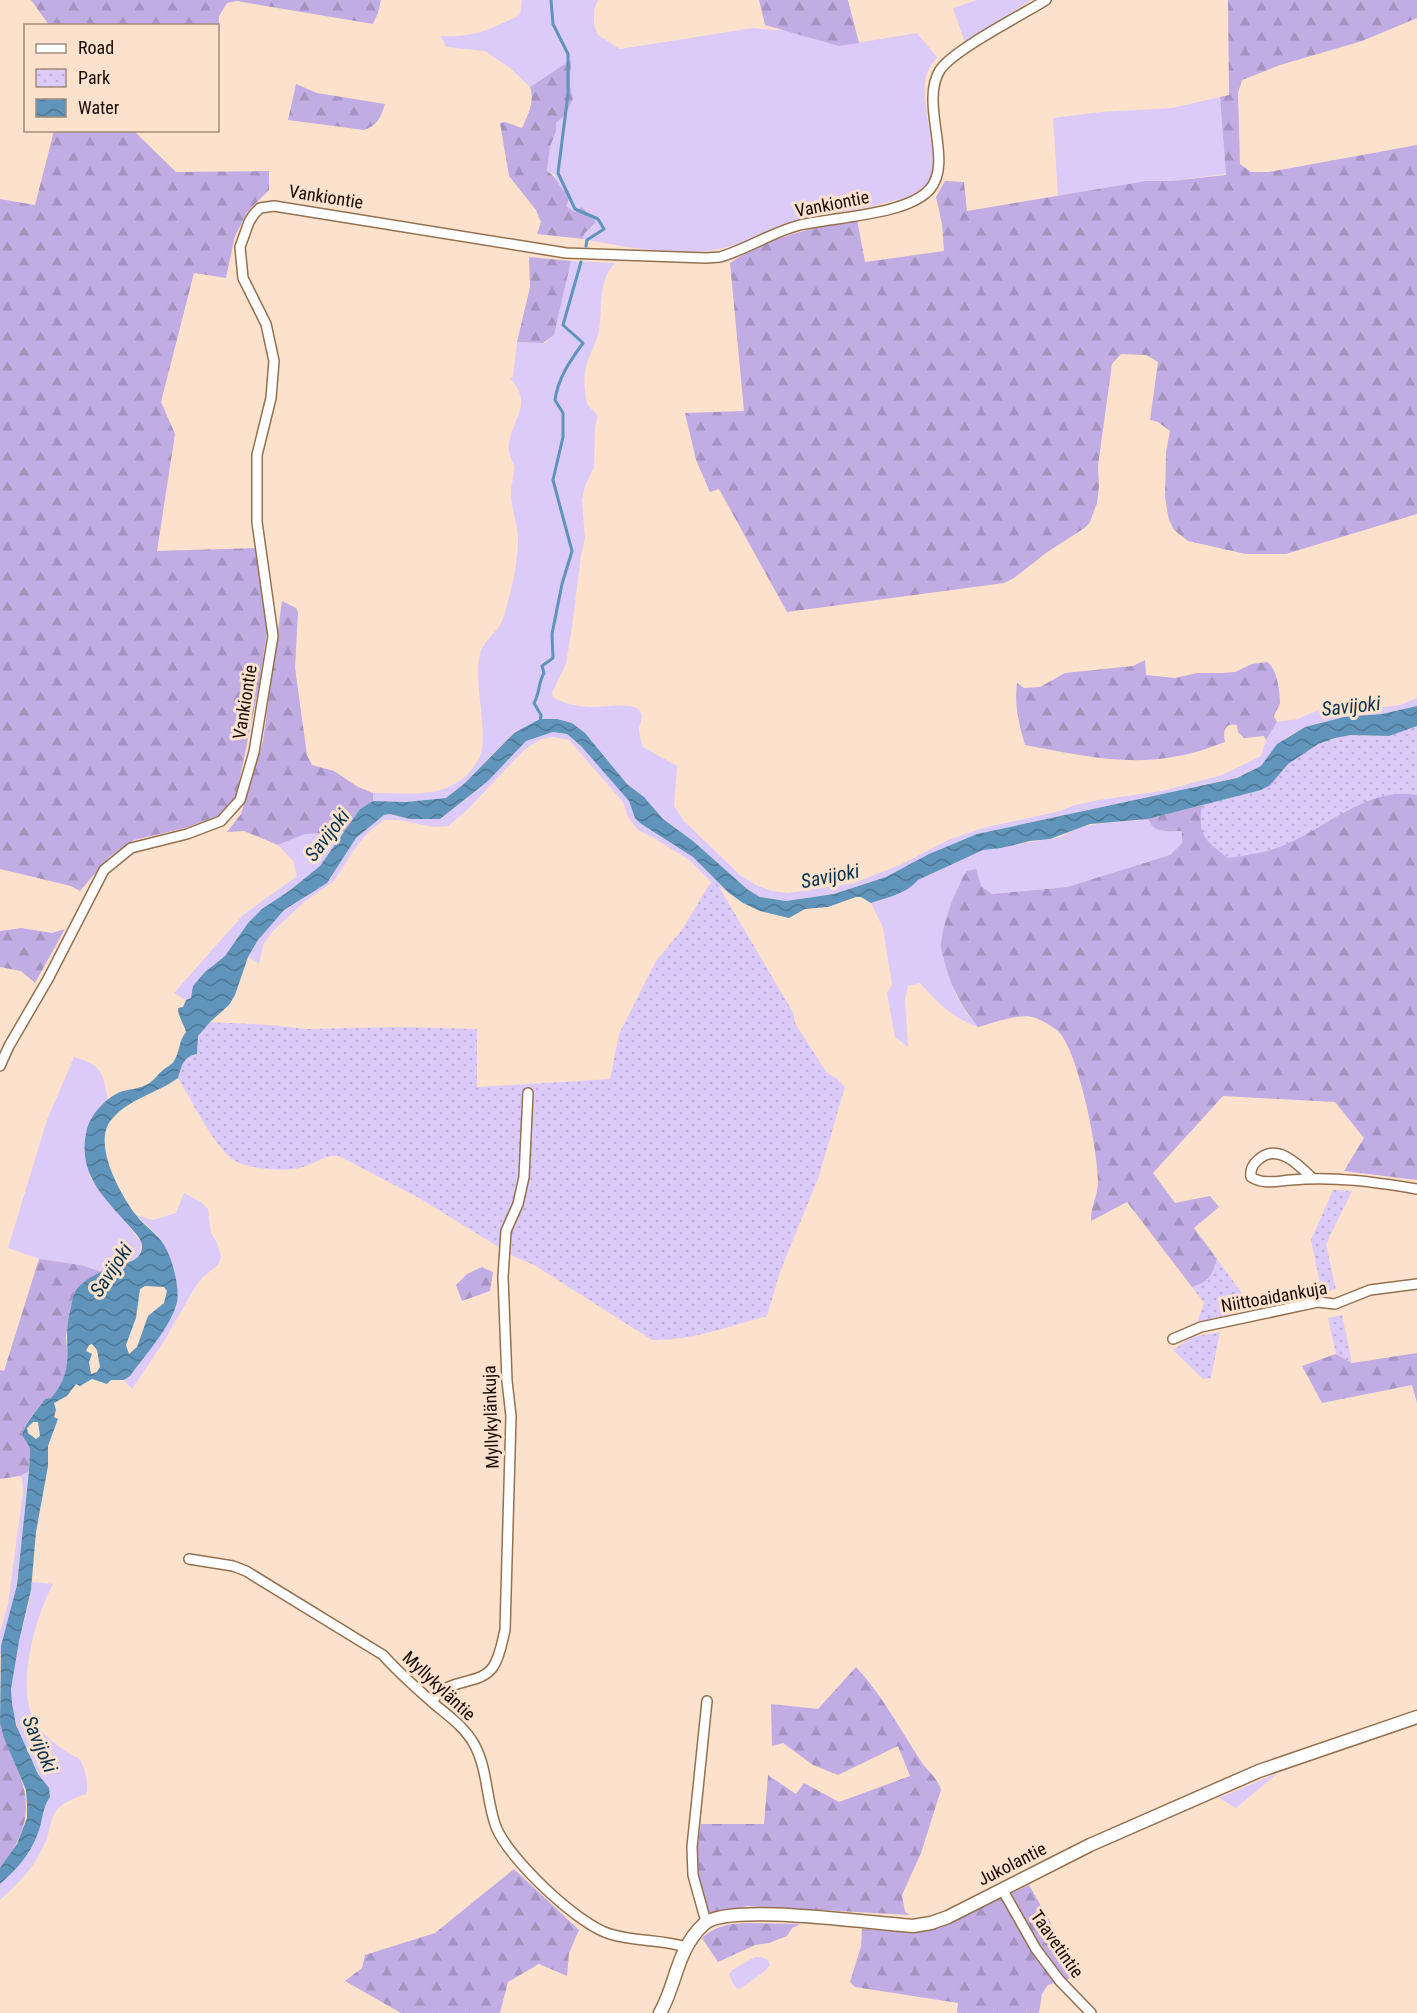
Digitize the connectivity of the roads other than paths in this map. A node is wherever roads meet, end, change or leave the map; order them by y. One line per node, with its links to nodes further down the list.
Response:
1 (1046, 0): 2 (street, Vankiontie)
2 (0, 1066)
3 (528, 1093): 10 (street, Myllykylänkuja)
4 (1312, 1178): 4 (street); 5 (street)
5 (1417, 1189)
6 (1417, 1284): 7 (street, Niittoaidankuja)
7 (1173, 1339)
8 (189, 1559): 10 (street, Myllykyläntie)
9 (707, 1701): 13 (street)
10 (432, 1702): 14 (street, Myllykyläntie)
11 (1417, 1717): 12 (street, Jukolantie)
12 (1002, 1889): 13 (street, Jukolantie); 16 (street, Taavetintie)
13 (706, 1922): 14 (street)
14 (686, 1947): 15 (street)
15 (660, 2013)
16 (1091, 2013)

